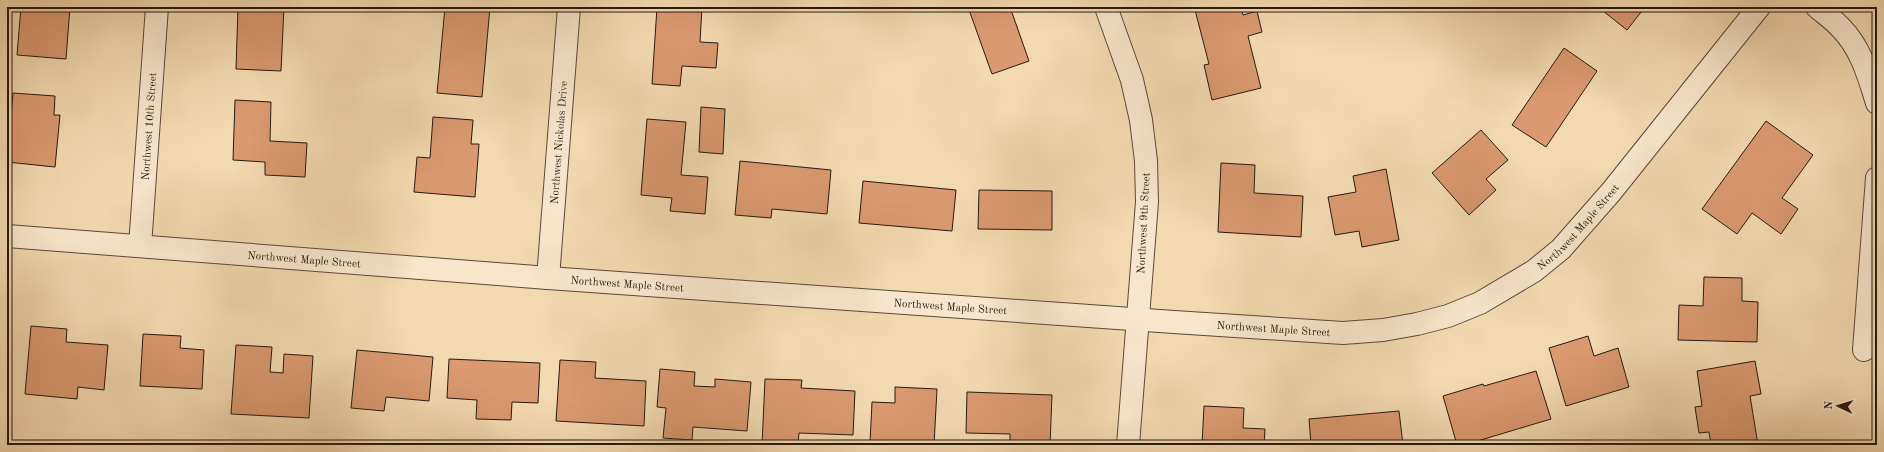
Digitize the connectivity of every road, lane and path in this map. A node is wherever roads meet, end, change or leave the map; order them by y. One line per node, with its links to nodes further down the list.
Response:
1 (157, 7): 9 (street, Northwest 10th Street)
2 (569, 7): 10 (street, Northwest Nickolas Drive)
3 (1106, 7): 11 (street, Northwest 9th Street)
4 (1759, 7): 11 (street, Northwest Maple Street)
5 (1817, 7): 6 (street)
6 (1877, 103)
7 (1877, 178): 12 (street)
8 (7, 236): 9 (street, Northwest Maple Street)
9 (140, 246): 10 (street, Northwest Maple Street)
10 (548, 278): 11 (street, Northwest Maple Street)
11 (1137, 319): 13 (street, Northwest 9th Street)
12 (1864, 350)
13 (1128, 445)

